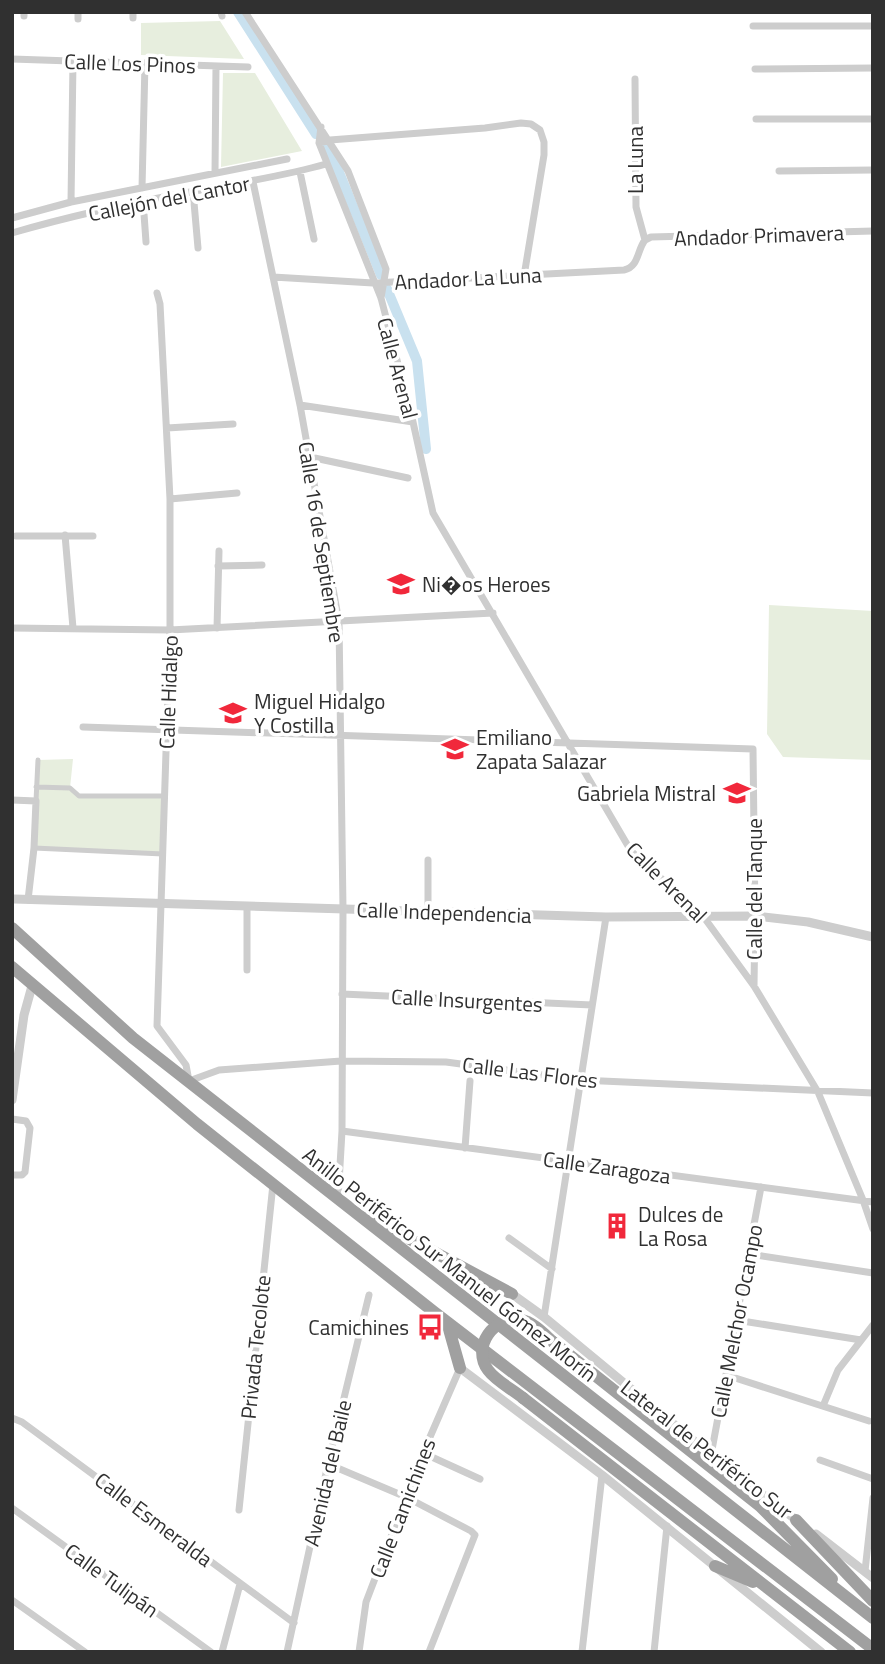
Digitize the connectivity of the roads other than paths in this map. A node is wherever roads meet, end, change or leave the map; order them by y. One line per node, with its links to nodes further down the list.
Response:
1 (246, 14): 14 (street, Calle Arenal)
2 (753, 26): 3 (street)
3 (873, 26)
4 (12, 60): 5 (street, Calle Los Pinos)
5 (74, 61): 6 (street, Calle Los Pinos); 27 (street)
6 (145, 63): 7 (street, Calle Los Pinos); 24 (street)
7 (216, 65): 8 (street, Calle Los Pinos); 22 (street)
8 (248, 67)
9 (873, 68): 10 (street)
10 (755, 69)
11 (635, 79): 33 (street, La Luna)
12 (873, 119): 13 (street)
13 (756, 120)
14 (321, 127): 15 (street, Calle Arenal); 16 (street, Calle Arenal)
15 (330, 140): 16 (street); 31 (street, Calle Arenal); 36 (street)
16 (319, 143): 18 (street, Calle Arenal)
17 (287, 159): 22 (street)
18 (326, 164): 21 (street, Callejón del Cantor); 31 (street, Calle Arenal)
19 (779, 170): 20 (street)
20 (873, 170)
21 (300, 172): 23 (street, Callejón del Cantor); 32 (street)
22 (215, 173): 24 (street)
23 (253, 182): 25 (street, Callejón del Cantor); 37 (street, Calle 16 de Septiembre)
24 (142, 188): 27 (street)
25 (193, 191): 26 (street, Callejón del Cantor); 35 (street)
26 (144, 201): 30 (street, Callejón del Cantor); 34 (street)
27 (71, 202): 28 (street)
28 (12, 218)
29 (873, 231): 33 (street, Andador Primavera)
30 (12, 233)
31 (365, 237): 38 (street, Calle Arenal); 39 (street, Calle Arenal)
32 (314, 239)
33 (645, 240): 36 (street, Andador La Luna)
34 (146, 242)
35 (198, 248)
36 (524, 276): 38 (street, Andador La Luna)
37 (273, 277): 39 (street, Andador La Luna); 42 (street, Calle 16 de Septiembre)
38 (384, 282): 39 (street, Andador La Luna); 41 (street, Calle Arenal)
39 (373, 283): 41 (street, Calle Arenal)
40 (157, 293): 45 (street, Calle Hidalgo)
41 (381, 298): 43 (street, Calle Arenal)
42 (300, 405): 43 (street); 46 (street, Calle 16 de Septiembre)
43 (413, 422): 56 (street, Calle Arenal)
44 (233, 424): 45 (street)
45 (167, 428): 49 (street, Calle Hidalgo)
46 (310, 457): 47 (street); 57 (street, Calle 16 de Septiembre)
47 (408, 478)
48 (237, 493): 49 (street)
49 (170, 499): 61 (street, Calle Hidalgo)
50 (65, 535): 51 (street); 52 (street); 59 (street)
51 (16, 536)
52 (93, 536)
53 (219, 551): 55 (street)
54 (262, 565): 55 (street)
55 (218, 566): 60 (street)
56 (493, 614): 57 (street); 65 (street, Calle Arenal)
57 (340, 622): 60 (street); 64 (street, Calle 16 de Septiembre)
58 (12, 628): 59 (street)
59 (73, 628): 61 (street)
60 (217, 628): 61 (street)
61 (170, 630): 63 (street, Calle Hidalgo)
62 (83, 727): 63 (street)
63 (167, 730): 64 (street); 68 (street, Calle Hidalgo)
64 (341, 736): 65 (street); 78 (street, Calle 16 de Septiembre)
65 (566, 743): 81 (street, Calle Arenal); 82 (street, Calle del Tanque)
66 (38, 760): 67 (street)
67 (36, 787): 68 (street); 70 (street)
68 (165, 796): 72 (street, Calle Hidalgo)
69 (12, 800): 70 (street)
70 (36, 801): 71 (street)
71 (34, 848): 72 (street); 75 (street)
72 (163, 854): 76 (street, Calle Hidalgo)
73 (428, 860): 79 (street)
74 (14, 900): 75 (street, Calle Independencia)
75 (28, 900): 76 (street, Calle Independencia)
76 (161, 905): 77 (street, Calle Independencia); 93 (street, Calle Hidalgo)
77 (247, 907): 78 (street, Calle Independencia); 86 (street)
78 (343, 909): 79 (street, Calle Independencia); 89 (street, Calle 16 de Septiembre)
79 (428, 912): 80 (street, Calle Independencia)
80 (606, 916): 81 (street, Calle Independencia); 90 (street)
81 (703, 916): 82 (street, Calle Independencia); 88 (street, Calle Arenal)
82 (755, 916): 84 (street, Calle Independencia); 88 (street, Calle del Tanque)
83 (12, 928): 93 (highway, Anillo Periférico Sur Manuel Gómez Morín)
84 (873, 937)
85 (12, 967): 87 (highway)
86 (247, 970)
87 (32, 986): 97 (street); 103 (highway)
88 (754, 986): 95 (street, Calle Arenal)
89 (342, 994): 90 (street, Calle Insurgentes); 91 (street, Calle 16 de Septiembre)
90 (592, 1005): 92 (street)
91 (341, 1062): 92 (street, Calle Las Flores); 93 (street, Calle Las Flores); 99 (street, Calle 16 de Septiembre)
92 (580, 1080): 95 (street, Calle Las Flores); 101 (street)
93 (189, 1081): 106 (highway, Anillo Periférico Sur Manuel Gómez Morín)
94 (470, 1081): 100 (street)
95 (818, 1092): 96 (street, Calle Las Flores); 105 (street, Calle Arenal)
96 (873, 1093)
97 (12, 1100)
98 (12, 1119): 102 (street)
99 (342, 1131): 100 (street, Calle Zaragoza); 106 (street, Calle 16 de Septiembre)
100 (466, 1148): 101 (street, Calle Zaragoza)
101 (568, 1162): 104 (street, Calle Zaragoza); 111 (street)
102 (12, 1175)
103 (273, 1184): 117 (highway); 135 (street, Privada Tecolote)
104 (761, 1187): 105 (street, Calle Zaragoza); 110 (street, Calle Melchor Ocampo)
105 (863, 1200): 107 (street, Calle Zaragoza); 108 (street, Calle Arenal)
106 (338, 1201): 113 (highway); 144 (highway, Anillo Periférico Sur Manuel Gómez Morín)
107 (873, 1202)
108 (873, 1229)
109 (509, 1238): 111 (street)
110 (749, 1254): 112 (street); 116 (street, Calle Melchor Ocampo)
111 (552, 1269): 115 (street)
112 (873, 1273)
113 (512, 1294): 115 (street, Lateral de Periférico Sur)
114 (369, 1295): 128 (street, Avenida del Baile)
115 (544, 1317): 126 (street, Lateral de Periférico Sur)
116 (736, 1320): 119 (street); 121 (street, Calle Melchor Ocampo)
117 (447, 1322): 120 (highway); 146 (highway)
118 (873, 1325): 119 (street)
119 (861, 1340): 122 (street)
120 (460, 1368): 125 (street, Calle Camichines); 129 (street)
121 (726, 1375): 122 (street); 126 (street, Calle Melchor Ocampo)
122 (822, 1406): 124 (street)
123 (12, 1418): 140 (street, Calle Esmeralda)
124 (869, 1421)
125 (423, 1453): 130 (street); 132 (street, Calle Camichines)
126 (711, 1455): 136 (street, Lateral de Periférico Sur)
127 (820, 1460): 131 (street)
128 (328, 1464): 132 (street); 145 (street, Avenida del Baile)
129 (602, 1475): 137 (street); 153 (street)
130 (480, 1479)
131 (873, 1479)
132 (406, 1497): 151 (street, Calle Camichines); 152 (street)
133 (873, 1497): 139 (street)
134 (12, 1508): 148 (street, Calle Tulipán)
135 (239, 1510)
136 (796, 1520): 139 (street, Lateral de Periférico Sur); 143 (highway)
137 (667, 1525): 138 (street); 154 (street)
138 (715, 1566): 141 (highway); 155 (street)
139 (869, 1574)
140 (240, 1584): 145 (street, Calle Esmeralda); 149 (street)
141 (772, 1591): 144 (highway, bridge); 156 (highway)
142 (12, 1600): 147 (street)
143 (873, 1601)
144 (871, 1617)
145 (294, 1623): 150 (street, Avenida del Baile)
146 (873, 1649)
147 (85, 1652)
148 (211, 1652)
149 (222, 1652)
150 (287, 1652)
151 (359, 1652)
152 (429, 1652)
153 (582, 1652)
154 (654, 1652)
155 (821, 1652)
156 (850, 1652)

